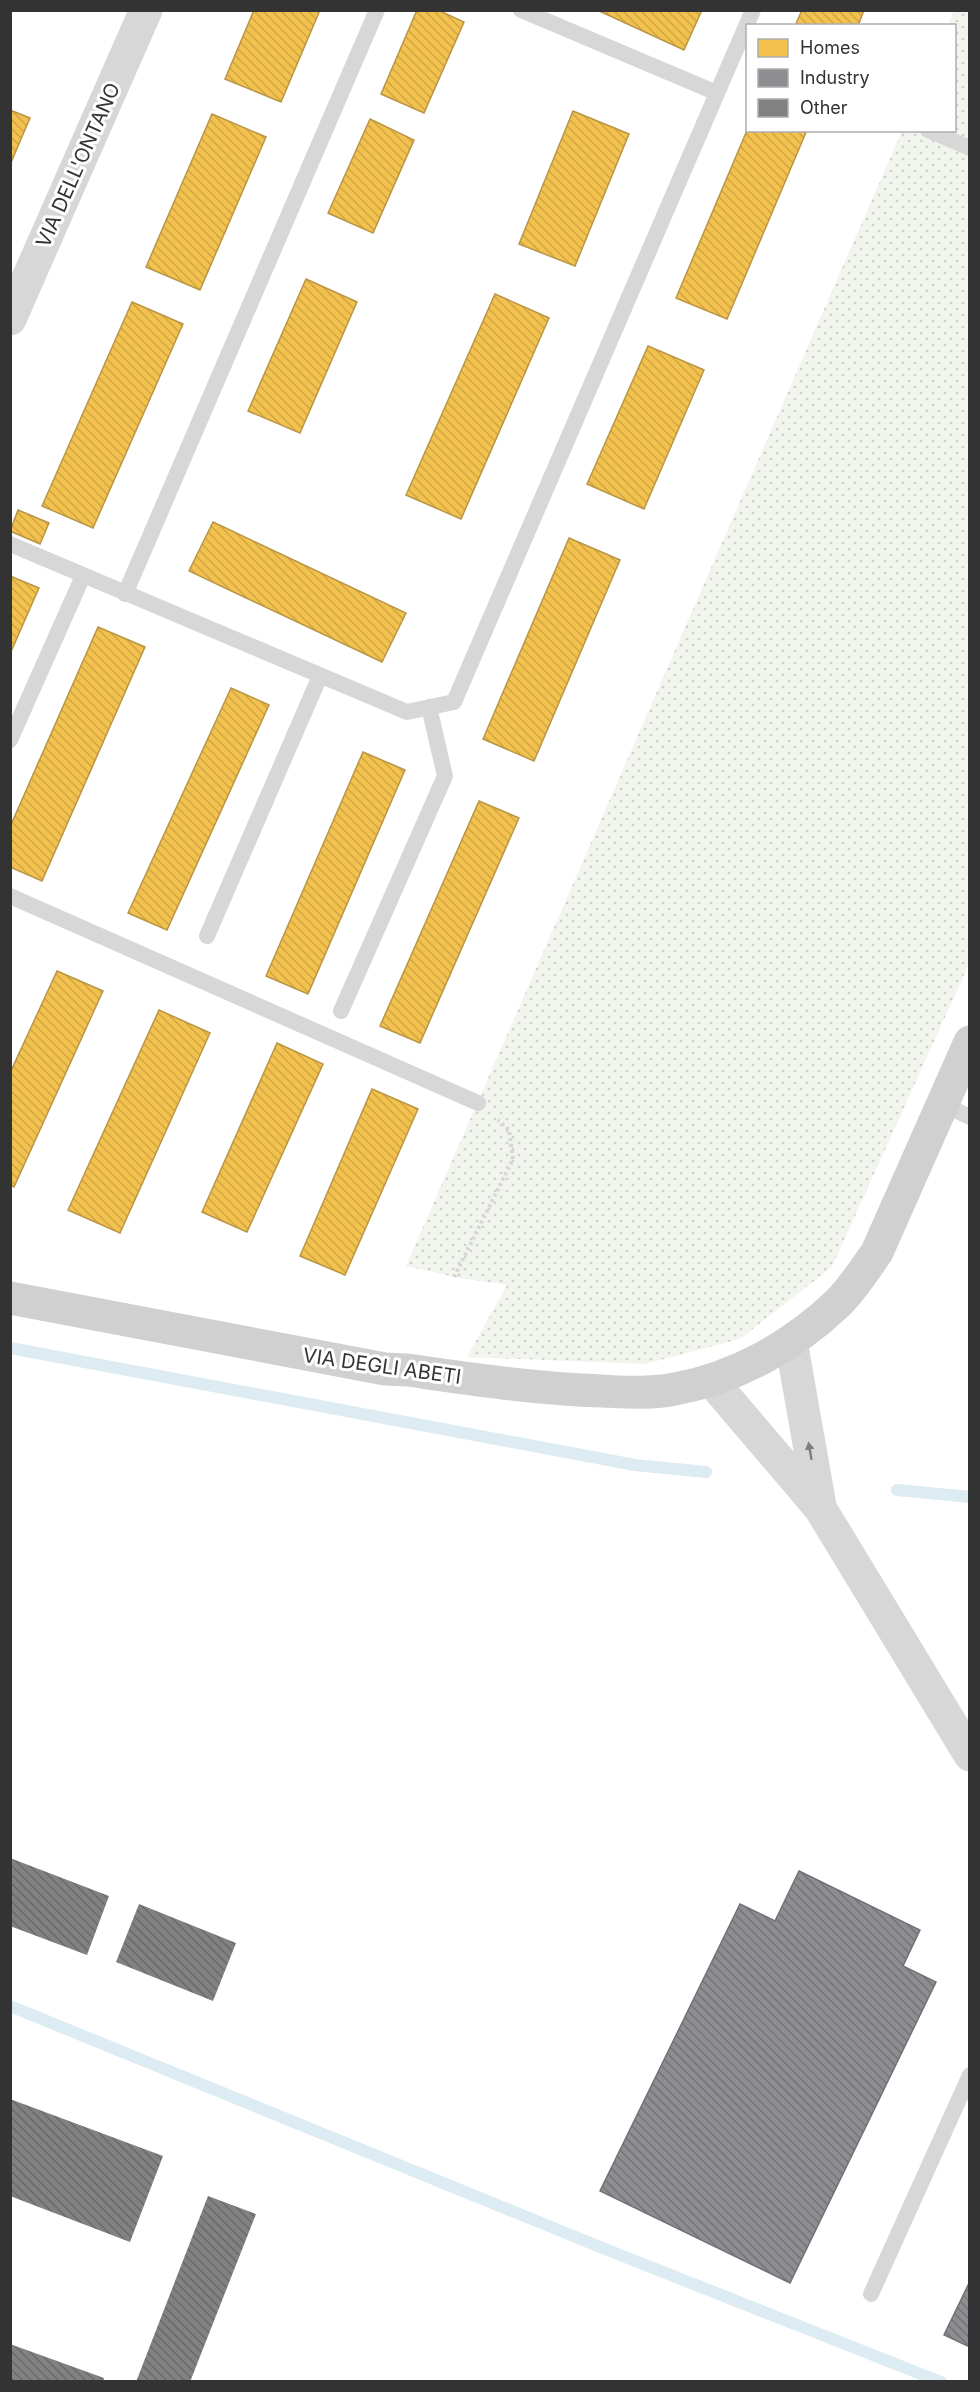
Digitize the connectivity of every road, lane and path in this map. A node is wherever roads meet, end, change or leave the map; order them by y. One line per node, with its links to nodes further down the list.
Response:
1 (146, 10): 9 (street, VIA DELL'ONTANO)
2 (377, 10): 12 (lane)
3 (521, 10): 6 (lane)
4 (746, 37): 5 (lane)
5 (742, 52): 6 (lane)
6 (717, 93): 14 (lane)
7 (933, 132): 8 (lane)
8 (969, 148)
9 (10, 319)
10 (10, 544): 11 (lane)
11 (83, 576): 12 (lane); 15 (lane)
12 (125, 594): 13 (lane)
13 (320, 676): 14 (lane); 17 (lane)
14 (429, 707): 18 (lane)
15 (10, 740)
16 (10, 896): 20 (lane)
17 (207, 936)
18 (341, 1011)
19 (969, 1042): 21 (street, VIA DEGLI ABETI)
20 (478, 1102): 22 (path)
21 (956, 1111): 24 (street, VIA DEGLI ABETI)
22 (454, 1277)
23 (10, 1298): 25 (street, VIA DEGLI ABETI)
24 (791, 1341): 25 (street, VIA DEGLI ABETI); 26 (street, one-way to 24)
25 (711, 1380): 26 (street)
26 (820, 1508): 27 (street)
27 (969, 1755)
28 (969, 2075): 29 (lane)
29 (871, 2294)

